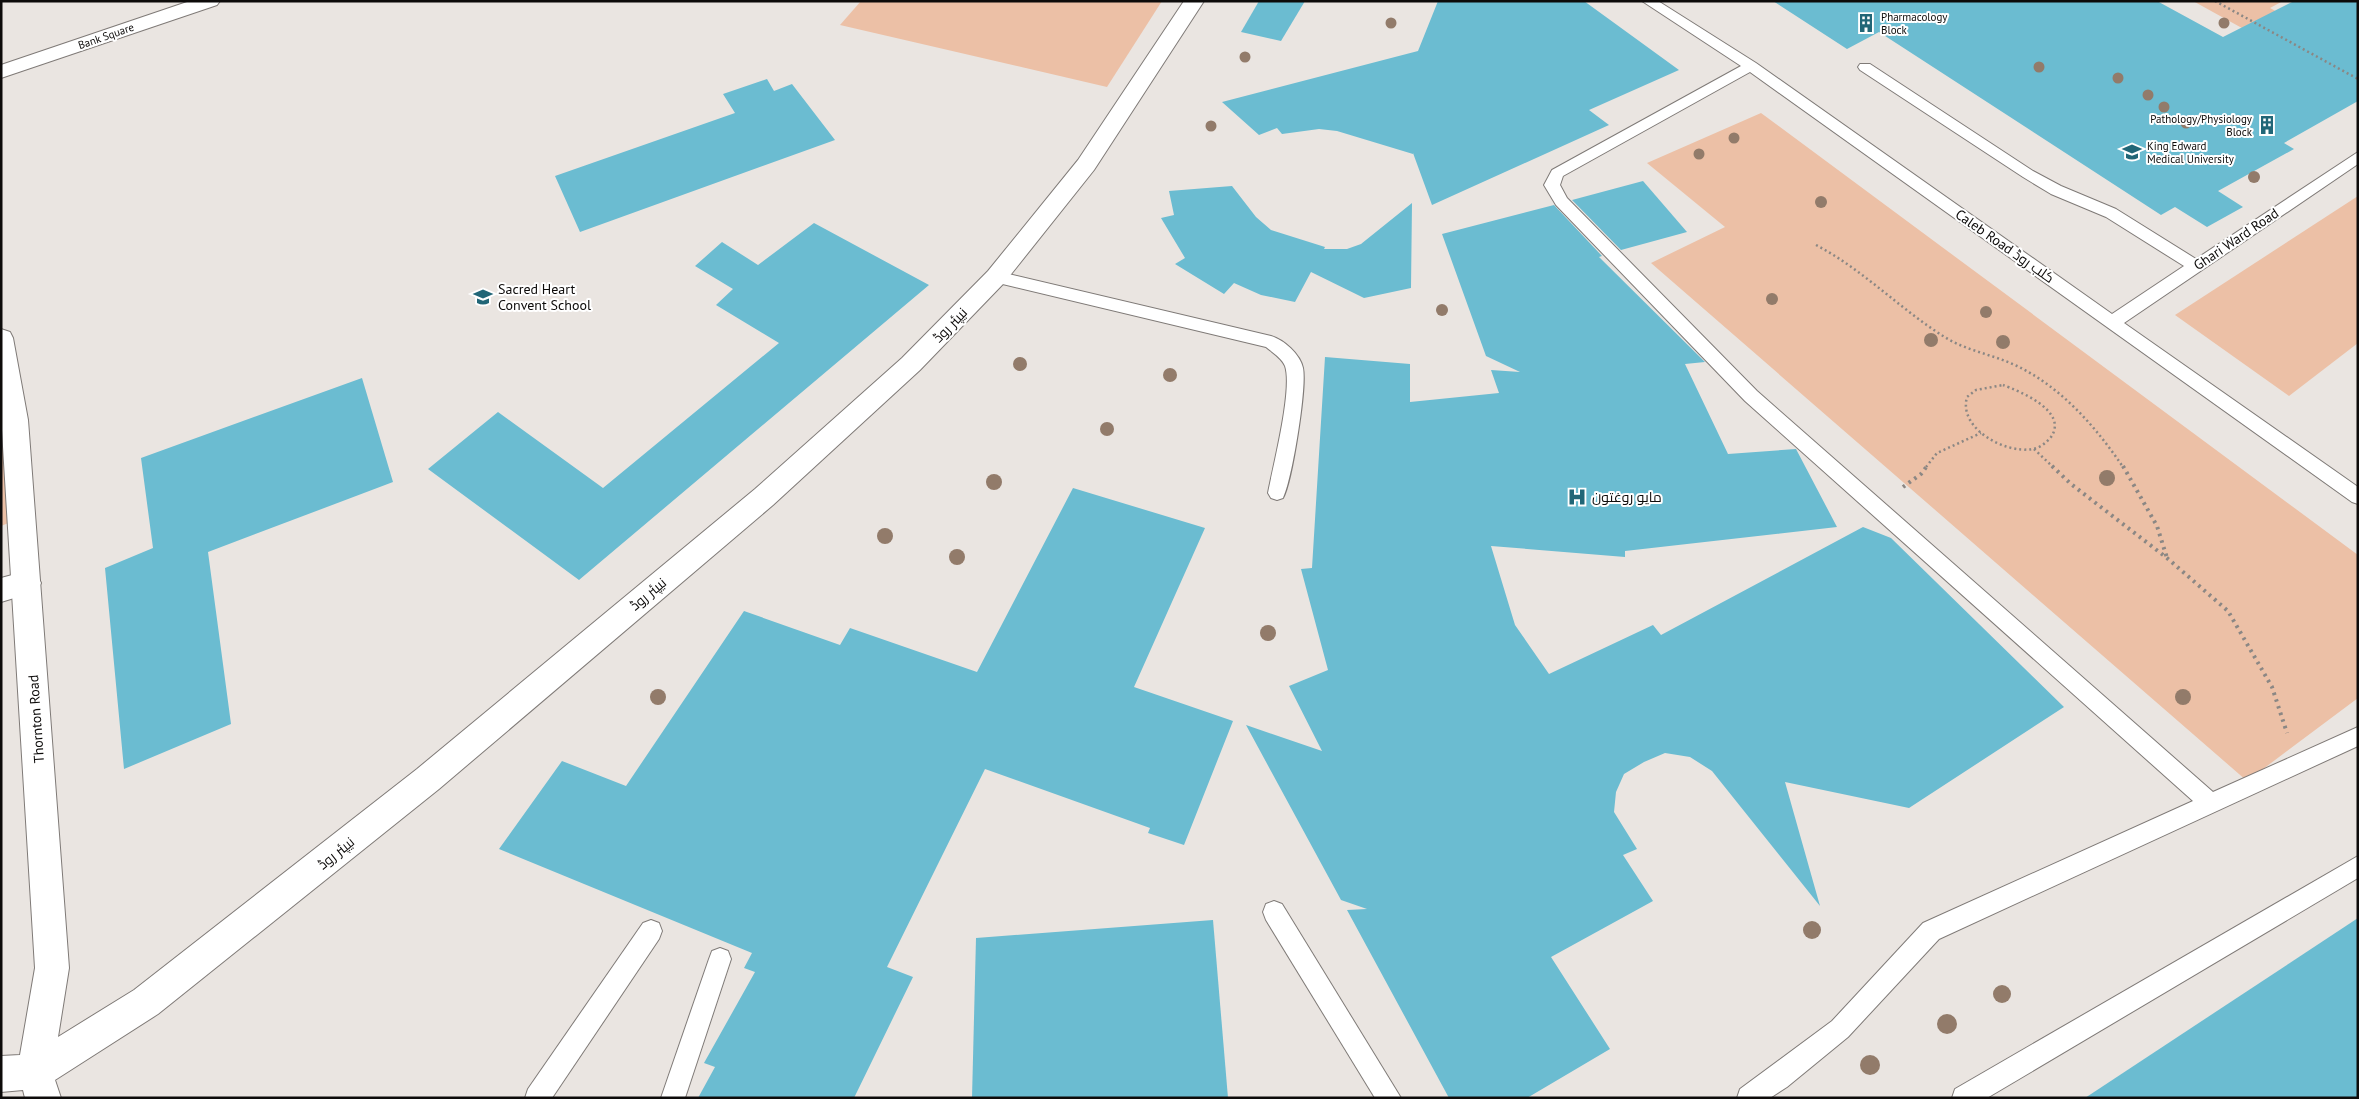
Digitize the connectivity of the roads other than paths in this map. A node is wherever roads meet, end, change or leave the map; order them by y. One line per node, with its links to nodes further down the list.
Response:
1 (210, 1): 6 (street, Bank Square)
2 (1194, 1): 9 (street, نیپئر روڈ)
3 (1648, 1): 4 (lane, Caleb Road کلب روڈ)
4 (1751, 66): 10 (lane, Caleb Road کلب روڈ); 16 (lane)
5 (1865, 67): 8 (lane)
6 (1, 72)
7 (2358, 157): 8 (lane, Ghari Ward Road)
8 (2196, 266): 10 (lane, Ghari Ward Road)
9 (996, 277): 12 (lane); 22 (street, نیپئر روڈ)
10 (2113, 322): 13 (lane, Caleb Road کلب روڈ)
11 (1, 338): 14 (street, Thornton Road)
12 (1277, 494)
13 (2358, 497)
14 (14, 587): 22 (street, Thornton Road)
15 (2358, 736): 16 (lane)
16 (2212, 804): 26 (lane)
17 (2358, 866): 27 (lane)
18 (1274, 912): 25 (lane)
19 (651, 932): 23 (lane)
20 (720, 959): 24 (lane)
21 (1, 1074): 22 (street, نیپئر روڈ)
22 (39, 1085)
23 (537, 1098)
24 (673, 1098)
25 (1388, 1098)
26 (1749, 1098)
27 (1964, 1098)

